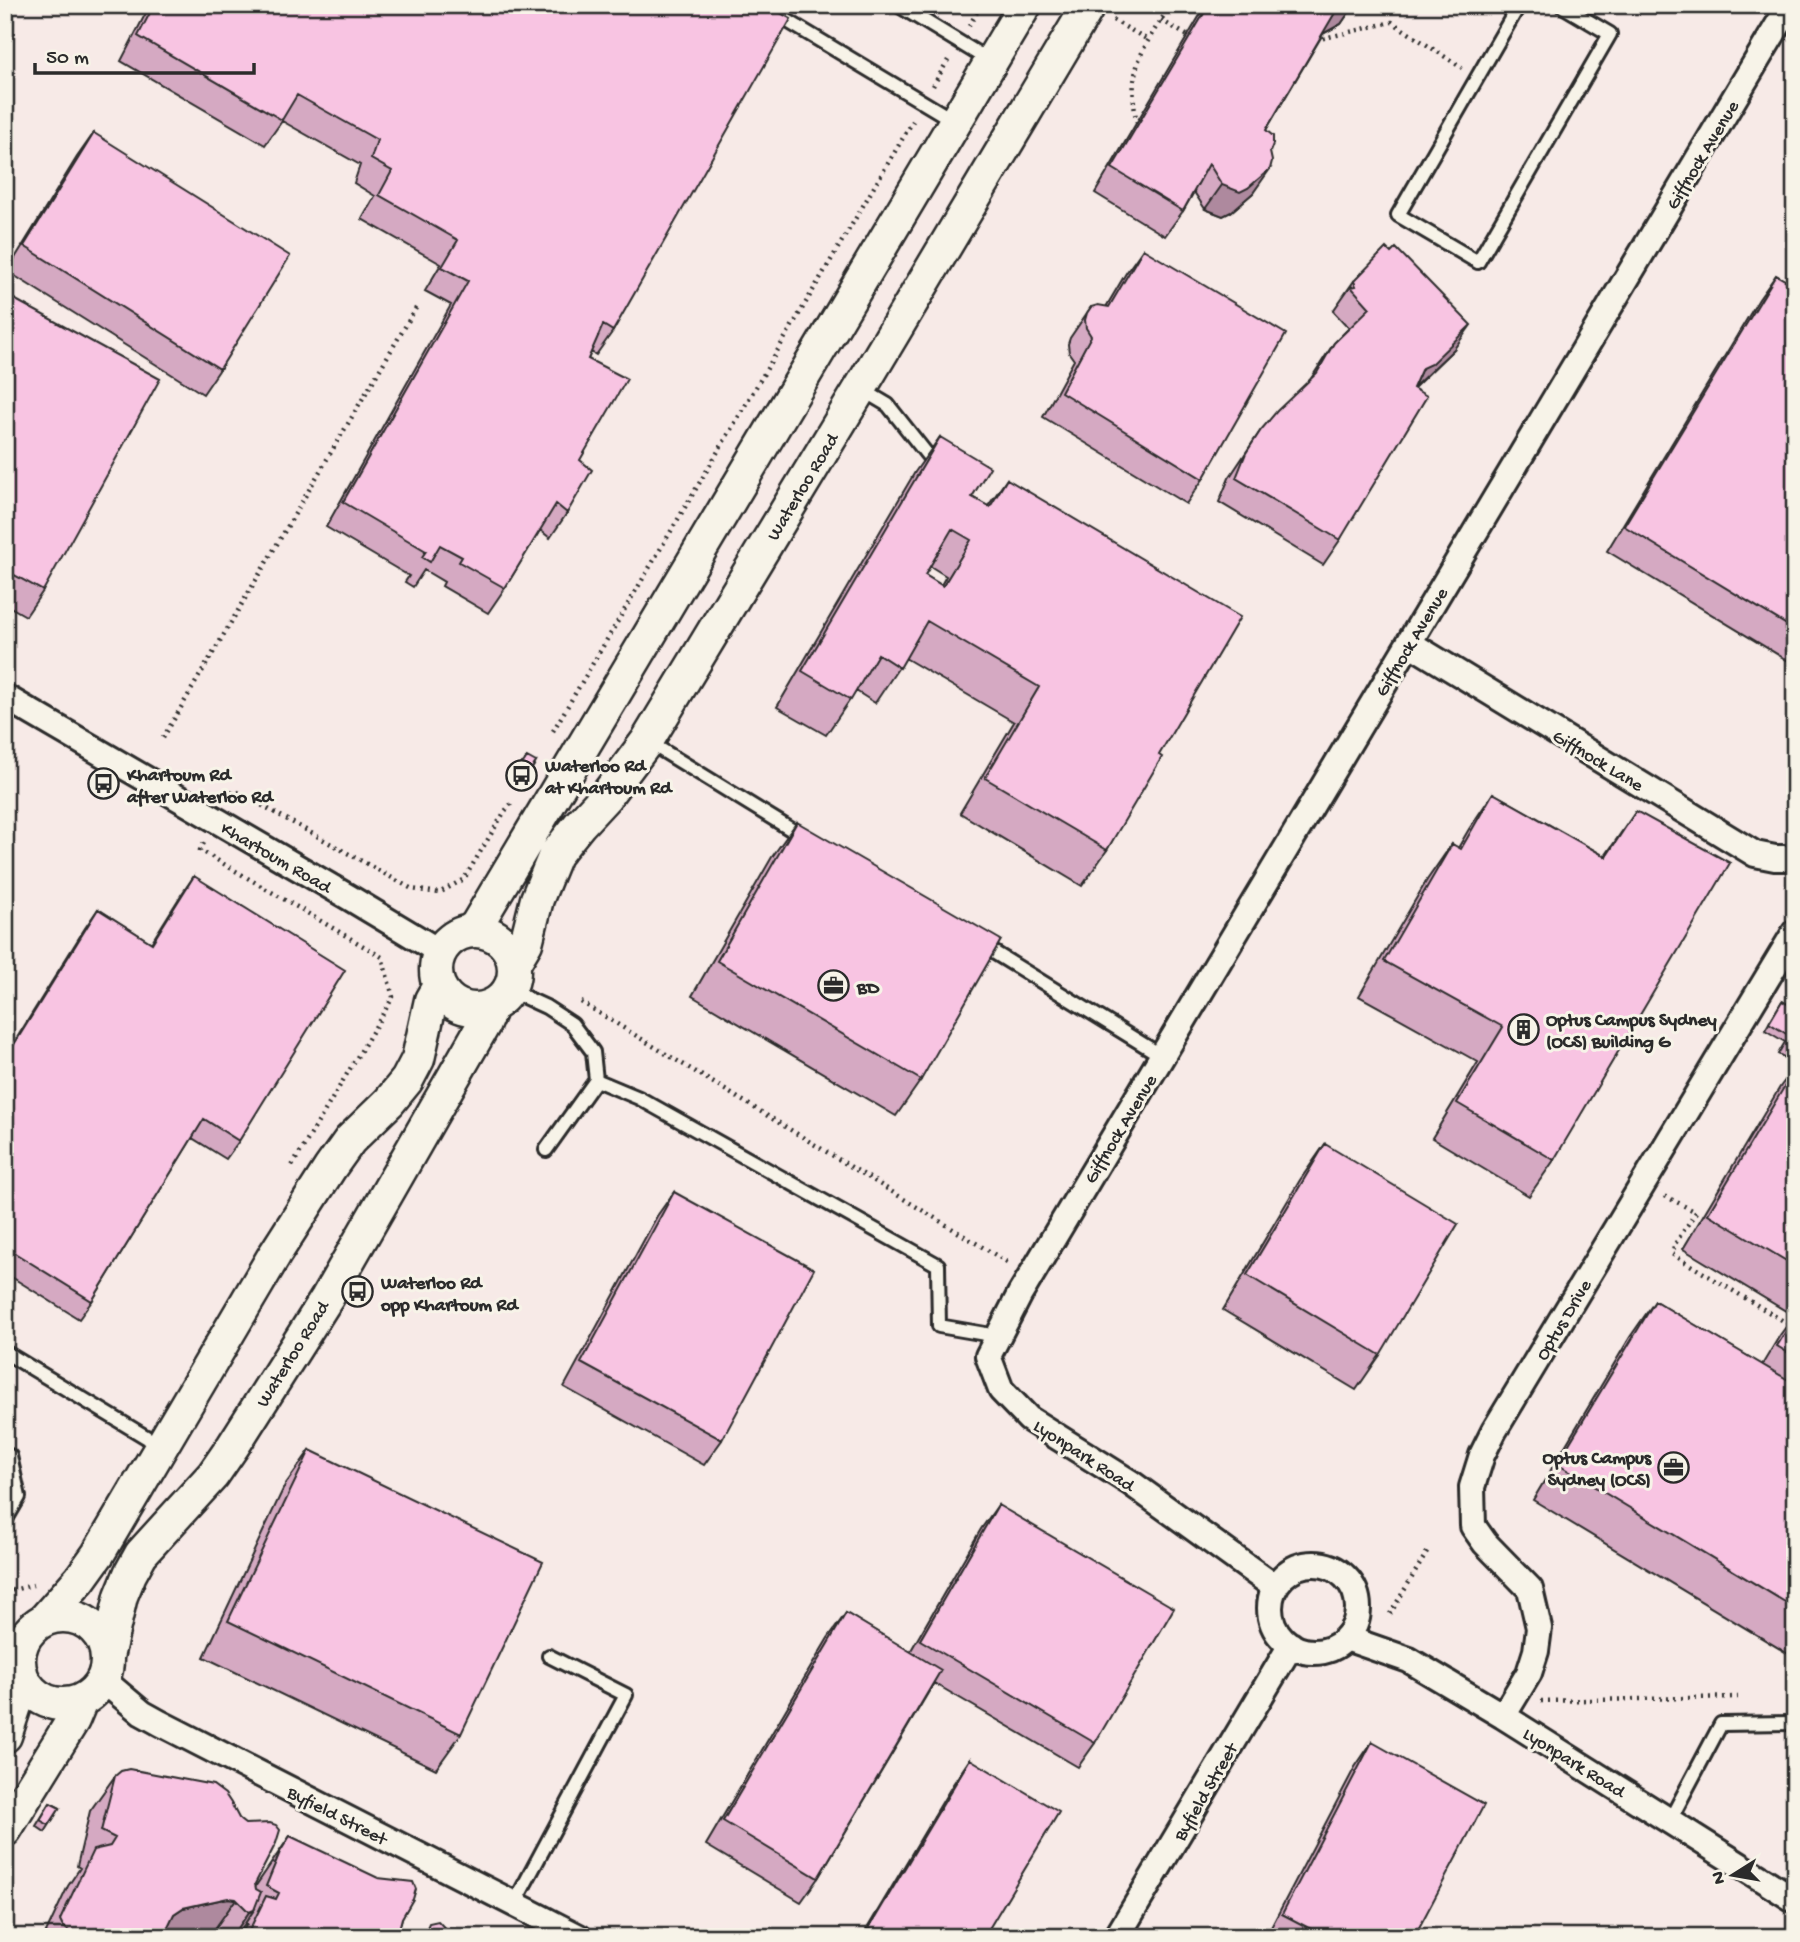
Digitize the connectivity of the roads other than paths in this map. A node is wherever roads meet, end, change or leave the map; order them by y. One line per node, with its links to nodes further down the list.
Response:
1 (761, 5): 9 (lane)
2 (898, 5): 8 (lane)
3 (1025, 5): 8 (street)
4 (1519, 5): 5 (lane)
5 (1561, 5)
6 (1790, 5): 12 (street, Giffnock Avenue)
7 (1100, 12): 10 (street, Waterloo Road)
8 (991, 62): 9 (street)
9 (956, 122): 17 (street)
10 (860, 389): 11 (lane); 14 (street, Waterloo Road)
11 (933, 462)
12 (1409, 643): 16 (street, Giffnock Lane); 23 (street, Giffnock Avenue)
13 (5, 697): 20 (street, Khartoum Road)
14 (647, 741): 15 (lane); 22 (street, Waterloo Road)
15 (819, 846)
16 (1795, 858)
17 (469, 931): 20 (street); 22 (street)
18 (1795, 932): 39 (street, Optus Drive)
19 (967, 936): 23 (lane)
20 (440, 952): 21 (street)
21 (439, 986): 22 (street); 29 (street)
22 (505, 986): 24 (lane); 38 (street, Waterloo Road)
23 (1162, 1056): 26 (street, Giffnock Avenue)
24 (596, 1080): 25 (lane); 27 (lane)
25 (547, 1150)
26 (1030, 1277): 27 (street, Lyonpark Road)
27 (997, 1336): 32 (street, Lyonpark Road)
28 (5, 1353): 29 (lane)
29 (162, 1446): 33 (street)
30 (5, 1454): 31 (lane)
31 (5, 1521)
32 (1275, 1587): 34 (street); 35 (street)
33 (43, 1621): 37 (street); 38 (street)
34 (1346, 1638): 35 (street); 39 (street, Lyonpark Road)
35 (1291, 1645): 47 (street, Byfield Street)
36 (549, 1656): 45 (lane)
37 (21, 1672): 38 (street); 41 (street)
38 (97, 1679): 43 (street, Waterloo Road); 45 (street, Byfield Street)
39 (1508, 1709): 42 (street, Lyonpark Road)
40 (1795, 1723): 42 (lane)
41 (5, 1736)
42 (1670, 1820): 44 (street, Lyonpark Road)
43 (5, 1830)
44 (1795, 1900)
45 (514, 1904): 46 (street, Byfield Street)
46 (579, 1937)
47 (1117, 1937)

